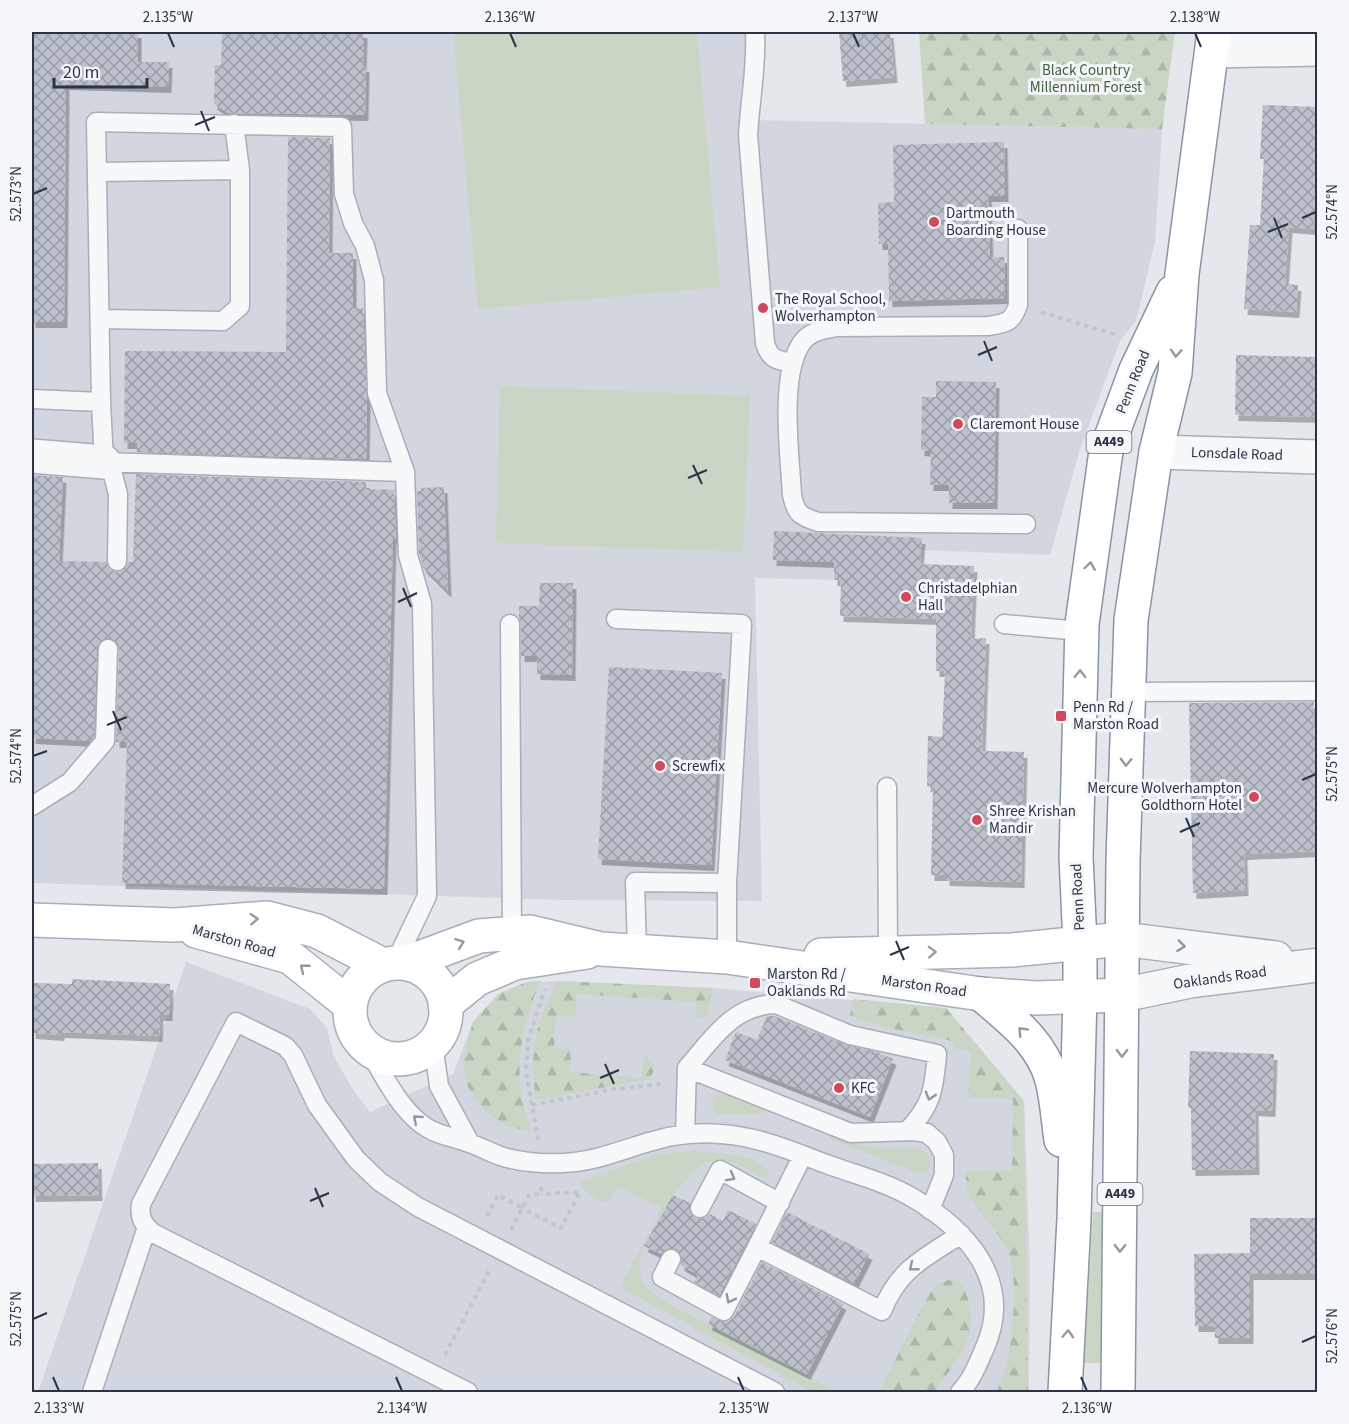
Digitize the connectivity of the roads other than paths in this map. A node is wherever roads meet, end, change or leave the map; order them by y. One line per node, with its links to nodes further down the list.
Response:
1 (755, 32): 10 (lane)
2 (1213, 41): 3 (street); 8 (main road, Penn Road / A449)
3 (1317, 49)
4 (234, 124): 5 (lane); 6 (lane); 17 (lane)
5 (240, 171): 6 (lane); 9 (lane)
6 (97, 172): 9 (lane)
7 (1018, 229): 10 (lane)
8 (1182, 274): 13 (main road, Penn Road / A449, one-way to 13); 23 (main road, Penn Road / A449, one-way to 8)
9 (100, 319): 12 (lane)
10 (793, 363): 18 (lane)
11 (32, 399): 12 (lane)
12 (101, 402): 16 (lane)
13 (1156, 452): 15 (street, Lonsdale Road); 26 (main road, Penn Road / A449)
14 (32, 456): 16 (street)
15 (1317, 457)
16 (104, 462): 17 (lane); 19 (lane)
17 (405, 472): 39 (lane)
18 (1026, 524)
19 (117, 561)
20 (616, 619): 29 (lane)
21 (510, 624): 32 (lane)
22 (1004, 624): 23 (lane)
23 (1082, 631): 34 (main road, Penn Road / A449, one-way to 23)
24 (108, 649): 28 (lane)
25 (1317, 691): 26 (lane)
26 (1129, 692): 33 (main road, Penn Road / A449, one-way to 33)
27 (886, 787): 37 (lane)
28 (32, 806)
29 (727, 883): 36 (lane); 38 (lane)
30 (32, 920): 31 (main road, Marston Road)
31 (174, 925): 39 (main road, Marston Road, one-way to 39); 44 (main road, Marston Road, one-way to 31)
32 (512, 934): 35 (main road, Marston Road); 39 (main road, Marston Road, one-way to 32)
33 (1122, 939): 34 (main road, Marston Road); 40 (street, Oaklands Road, one-way to 40); 42 (main road, Penn Road / A449)
34 (1080, 943): 37 (main road, Marston Road, one-way to 34); 43 (main road, Penn Road / A449)
35 (601, 950): 36 (main road, Marston Road); 45 (main road, Marston Road)
36 (637, 951): 38 (main road, Marston Road)
37 (888, 954): 38 (main road, Marston Road)
38 (727, 957): 41 (main road, Marston Road)
39 (394, 964): 44 (main road, Marston Road); 45 (main road, Marston Road)
40 (1317, 964): 42 (street, Oaklands Road)
41 (981, 994): 43 (main road, Marston Road); 56 (main road, one-way to 41)
42 (1123, 994): 43 (main road, Marston Road); 66 (main road, Penn Road / A449, one-way to 66)
43 (1080, 996): 56 (main road, Penn Road / A449)
44 (350, 1005): 47 (main road)
45 (446, 1005): 46 (main road)
46 (433, 1043): 47 (main road); 51 (lane)
47 (368, 1048): 51 (lane, one-way to 47)
48 (686, 1075): 49 (lane); 49 (lane, one-way to 49); 50 (lane)
49 (907, 1131): 55 (lane)
50 (684, 1134): 51 (lane); 52 (lane)
51 (470, 1143)
52 (803, 1155): 53 (lane); 55 (lane)
53 (780, 1203): 54 (lane, one-way to 53); 59 (lane)
54 (700, 1208)
55 (930, 1210): 58 (lane)
56 (1074, 1219): 65 (main road, Penn Road / A449, one-way to 56)
57 (147, 1227): 61 (lane); 62 (lane); 63 (lane)
58 (961, 1234): 59 (lane, one-way to 59); 64 (lane)
59 (757, 1247): 60 (lane, one-way to 60)
60 (671, 1259)
61 (92, 1392)
62 (468, 1392)
63 (776, 1392)
64 (960, 1392)
65 (1065, 1392)
66 (1118, 1392)

